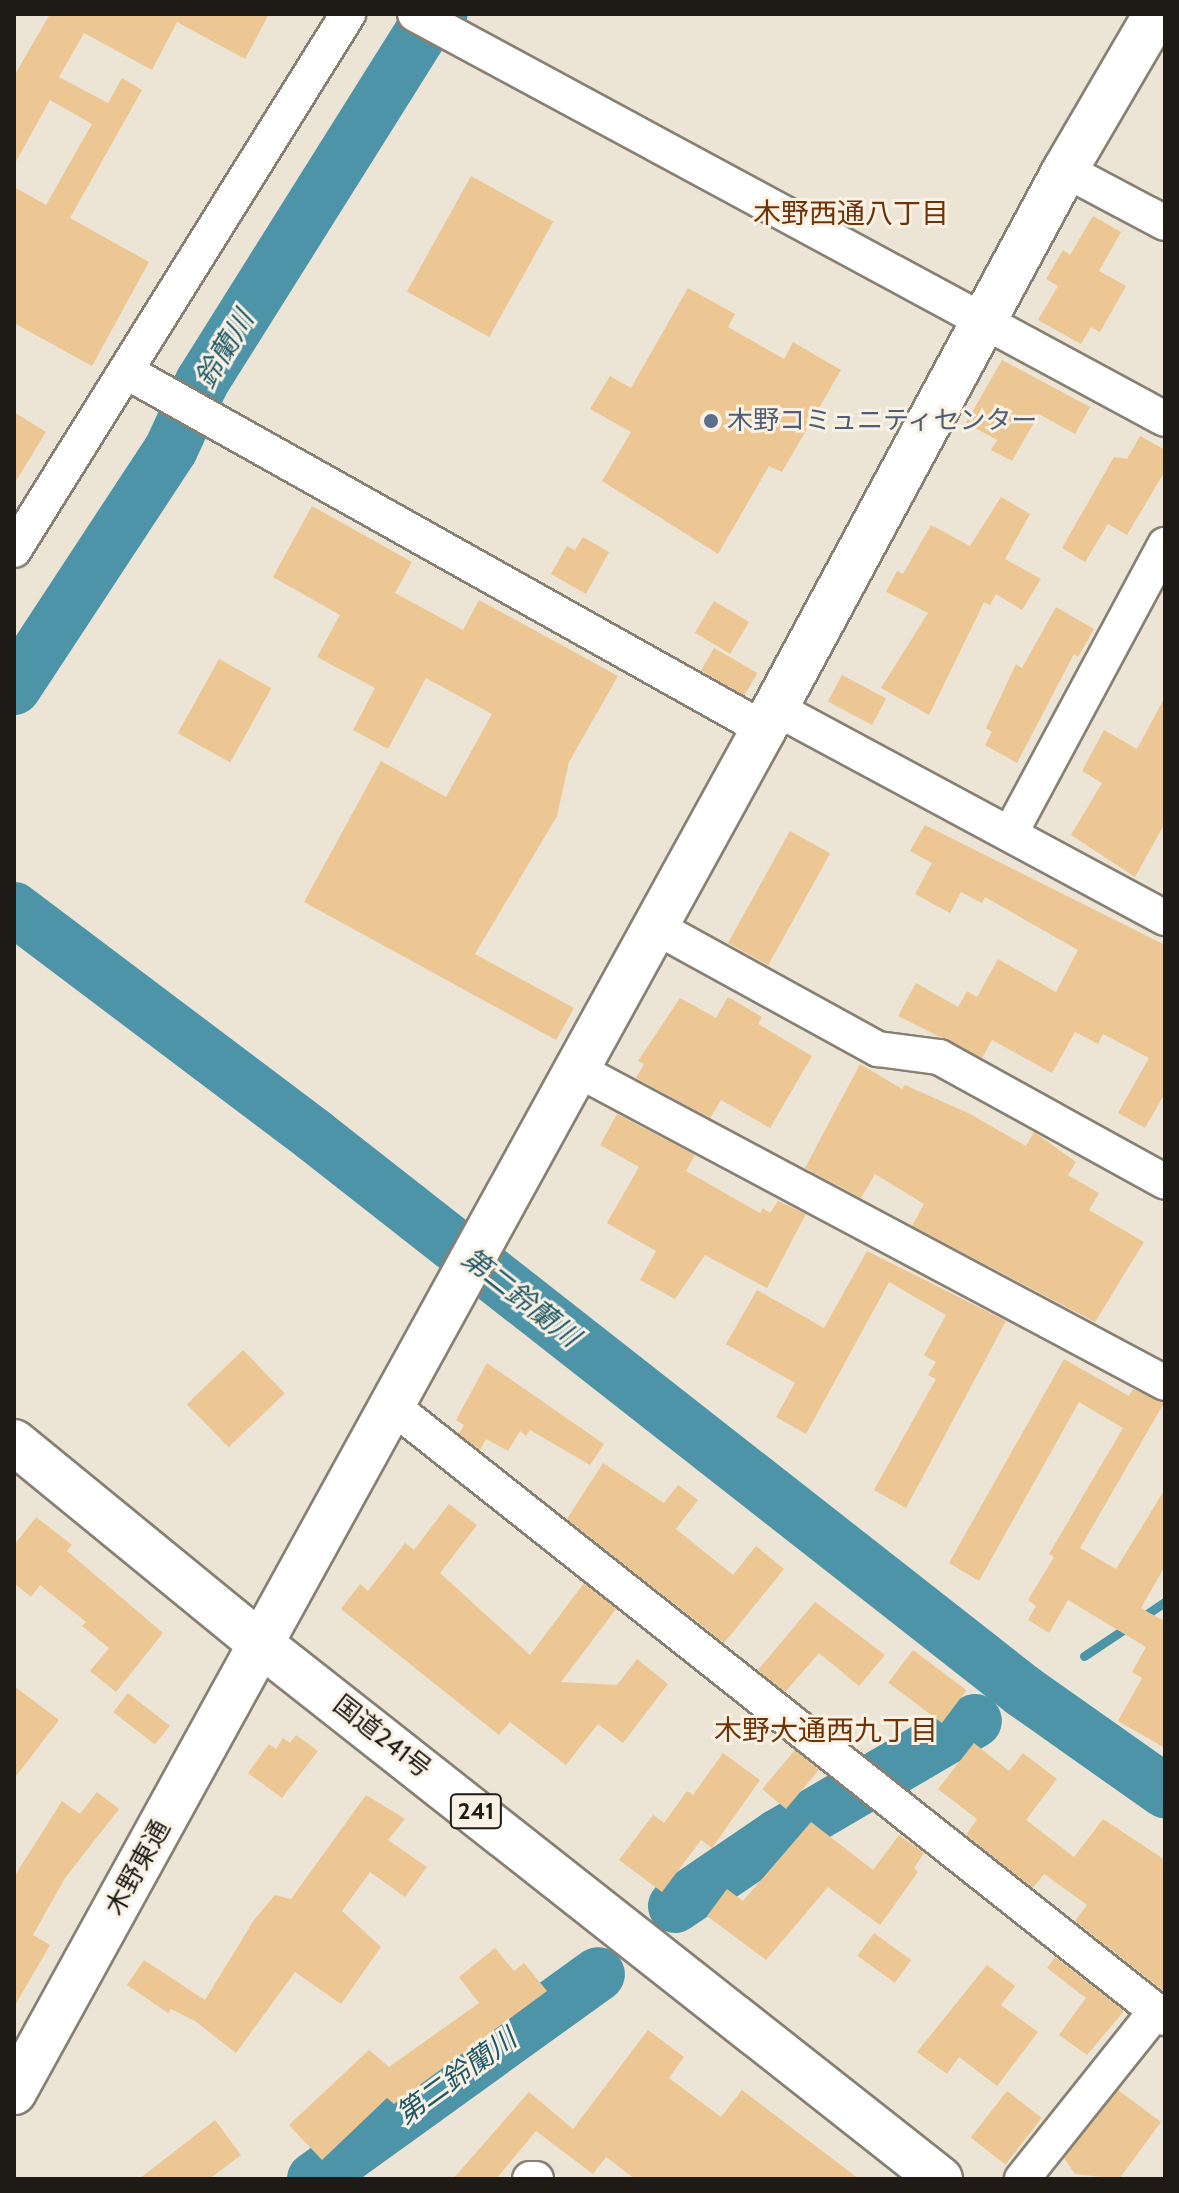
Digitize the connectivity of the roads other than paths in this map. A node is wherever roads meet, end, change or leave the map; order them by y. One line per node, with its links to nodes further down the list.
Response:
1 (348, 14): 7 (street)
2 (415, 14): 6 (street)
3 (1156, 14): 4 (main road, 木野東通)
4 (1065, 170): 5 (street); 6 (main road, 木野東通)
5 (1165, 223)
6 (986, 320): 8 (street); 11 (main road, 木野東通)
7 (127, 372): 10 (street); 11 (street)
8 (1165, 419)
9 (1165, 545): 12 (street)
10 (14, 550)
11 (770, 718): 12 (street); 14 (main road, 木野東通)
12 (1011, 832): 13 (street)
13 (1165, 918)
14 (654, 926): 15 (main road, 木野東通); 16 (street)
15 (576, 1069): 17 (street); 18 (main road, 木野東通)
16 (1165, 1182)
17 (1165, 1383)
18 (392, 1406): 20 (main road, 木野東通); 21 (street)
19 (14, 1442): 20 (main road, 国道241号 / 241)
20 (262, 1645): 22 (main road, 木野東通); 23 (main road, 国道241号 / 241)
21 (1161, 2015): 24 (street)
22 (18, 2075)
23 (919, 2173)
24 (1022, 2179)

